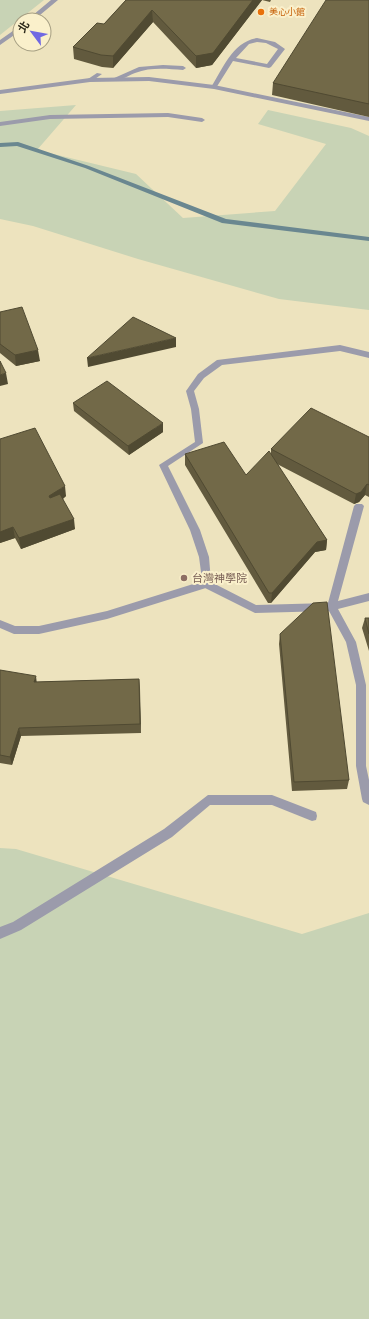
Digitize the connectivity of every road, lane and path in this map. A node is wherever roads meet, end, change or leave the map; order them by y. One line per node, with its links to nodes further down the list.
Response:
1 (55, 0): 2 (street)
2 (40, 12)
3 (12, 34): 4 (street)
4 (0, 43)
5 (233, 59): 5 (street); 10 (street)
6 (183, 68): 8 (street)
7 (99, 74): 9 (street)
8 (115, 79): 9 (street); 10 (street)
9 (90, 80): 11 (street)
10 (214, 87): 12 (street)
11 (0, 92)
12 (369, 119)
13 (202, 120): 14 (street)
14 (0, 124)
15 (369, 355): 17 (street)
16 (359, 506): 19 (street)
17 (206, 584): 19 (street); 20 (street)
18 (369, 597): 19 (street)
19 (332, 607): 21 (street)
20 (0, 624)
21 (369, 800)
22 (312, 816): 23 (street)
23 (0, 933)

